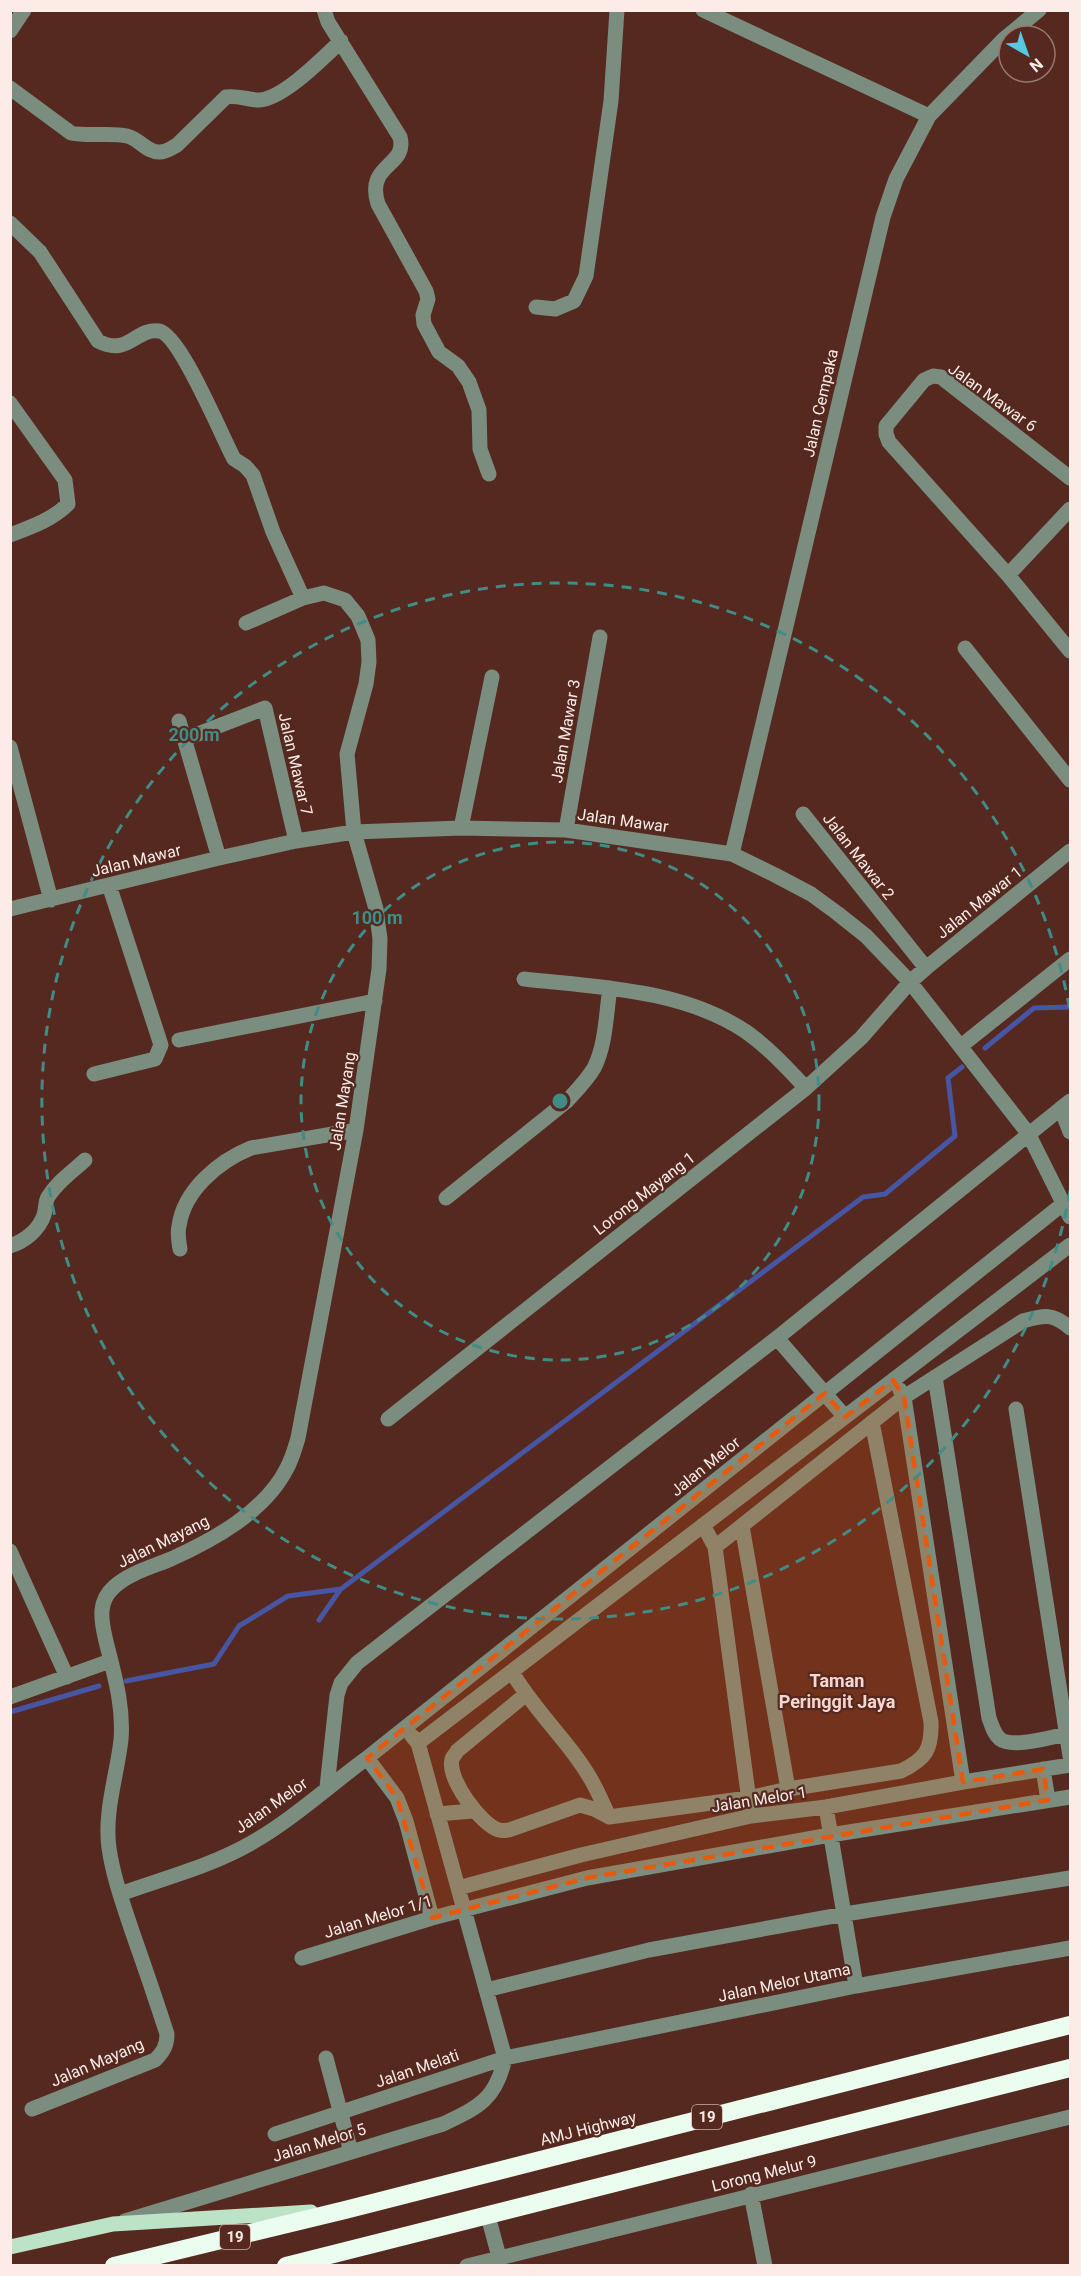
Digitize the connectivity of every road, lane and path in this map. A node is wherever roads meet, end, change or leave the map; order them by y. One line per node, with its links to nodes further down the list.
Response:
1 (24, 10): 6 (street)
2 (324, 10): 7 (street)
3 (617, 10): 11 (street)
4 (703, 10): 9 (street)
5 (1039, 10): 9 (street, Jalan Cempaka)
6 (10, 31)
7 (341, 41): 8 (street); 13 (street)
8 (10, 88)
9 (929, 116): 34 (street, Jalan Cempaka)
10 (10, 223): 18 (street)
11 (536, 308)
12 (10, 403): 16 (street)
13 (489, 474)
14 (1071, 478): 17 (street, Jalan Mawar 6)
15 (1071, 509): 17 (street)
16 (10, 535)
17 (1008, 575): 22 (street, Jalan Mawar 6)
18 (303, 598): 19 (street, Jalan Mayang); 31 (street, Jalan Mayang)
19 (246, 623)
20 (600, 637): 30 (street, Jalan Mawar 3)
21 (965, 648): 27 (street)
22 (1071, 651)
23 (492, 677): 29 (street)
24 (179, 721): 25 (street)
25 (185, 739): 32 (street, Jalan Mawar 7); 35 (street)
26 (10, 747): 37 (street)
27 (1071, 780)
28 (803, 814): 39 (street, Jalan Mawar 2)
29 (460, 828): 30 (street, Jalan Mawar); 31 (street, Jalan Mawar)
30 (566, 830): 34 (street, Jalan Mawar)
31 (354, 832): 32 (street, Jalan Mawar); 46 (street, Jalan Mayang)
32 (296, 841): 35 (street, Jalan Mawar)
33 (1071, 851): 42 (street, Jalan Mawar 1)
34 (732, 855): 40 (street, Jalan Mawar)
35 (219, 858): 36 (street, Jalan Mawar)
36 (110, 885): 37 (street, Jalan Mawar); 49 (street)
37 (51, 900): 38 (street, Jalan Mawar)
38 (10, 909)
39 (886, 920): 40 (street, Jalan Mawar 2); 42 (street, Jalan Mawar 2)
40 (866, 936): 44 (street, Jalan Mawar)
41 (1071, 959): 48 (street)
42 (926, 968): 44 (street, Jalan Mawar 1)
43 (524, 979): 45 (street)
44 (910, 982): 48 (street, Jalan Mawar); 50 (street, Lorong Mayang 1)
45 (610, 988): 50 (street); 56 (street)
46 (375, 1001): 47 (street); 52 (street, Jalan Mayang)
47 (179, 1040)
48 (961, 1046): 54 (street, Jalan Mawar)
49 (94, 1074)
50 (806, 1088): 69 (street, Lorong Mayang 1)
51 (1066, 1105): 53 (street); 54 (street)
52 (356, 1130): 60 (street); 77 (street, Jalan Mayang)
53 (1071, 1132)
54 (1028, 1133): 57 (street, Jalan Mawar); 62 (street)
55 (85, 1161): 59 (street)
56 (446, 1197)
57 (1067, 1210): 65 (street, Jalan Melor)
58 (1071, 1245): 64 (street)
59 (10, 1246)
60 (180, 1250)
61 (1071, 1328): 63 (street)
62 (777, 1338): 65 (street); 90 (street)
63 (935, 1377): 66 (street); 83 (street)
64 (893, 1380): 66 (street); 68 (street)
65 (825, 1393): 68 (street); 75 (street, Jalan Melor)
66 (904, 1397): 70 (street); 89 (street)
67 (1016, 1409): 83 (street)
68 (845, 1417): 71 (street)
69 (388, 1419)
70 (872, 1422): 72 (street); 91 (street)
71 (703, 1525): 73 (street); 76 (street)
72 (742, 1526): 73 (street); 91 (street)
73 (715, 1547): 93 (street)
74 (10, 1551): 79 (street)
75 (605, 1568): 76 (street); 82 (street, Jalan Melor)
76 (621, 1588): 78 (street)
77 (110, 1661): 79 (street); 103 (street, Jalan Mayang)
78 (512, 1671): 80 (street); 84 (street)
79 (67, 1677): 81 (street)
80 (525, 1695): 96 (street); 99 (street)
81 (10, 1697)
82 (405, 1728): 84 (street); 86 (street, Jalan Melor)
83 (1068, 1733): 85 (street)
84 (418, 1743): 97 (street)
85 (1071, 1756)
86 (367, 1758): 90 (street, Jalan Melor); 106 (street)
87 (1071, 1765): 88 (street, Jalan Melor 1)
88 (1043, 1769): 89 (street, Jalan Melor 1); 94 (street)
89 (963, 1782): 95 (street, Jalan Melor 1)
90 (327, 1787): 103 (street, Jalan Melor)
91 (788, 1789): 93 (street)
92 (1071, 1797): 94 (street, Jalan Melor 1/1)
93 (748, 1798): 98 (street); 99 (street)
94 (1048, 1800): 100 (street, Jalan Melor 1/1)
95 (826, 1807): 98 (street, Jalan Melor 1); 100 (street)
96 (473, 1811): 97 (street); 99 (street)
97 (437, 1814): 102 (street)
98 (751, 1816): 102 (street, Jalan Melor 1)
99 (609, 1817)
100 (830, 1835): 104 (street, Jalan Melor 1/1); 105 (street)
101 (1071, 1878): 105 (street)
102 (458, 1888): 104 (street)
103 (120, 1894): 115 (street, Jalan Mayang)
104 (464, 1910): 106 (street, Jalan Melor 1/1); 110 (street)
105 (845, 1914): 109 (street); 110 (street)
106 (432, 1918): 108 (street, Jalan Melor 1/1)
107 (1071, 1948): 109 (street, Jalan Melor Utama)
108 (302, 1958)
109 (856, 1986): 113 (street, Jalan Melor Utama)
110 (486, 1990): 113 (street)
111 (1071, 2025): 121 (highway, AMJ Highway / 19)
112 (326, 2058): 116 (street)
113 (505, 2058): 116 (street, Jalan Melati); 119 (street, Jalan Melor 5)
114 (1071, 2068): 122 (highway)
115 (32, 2109)
116 (342, 2113): 118 (street, Jalan Melati); 119 (street)
117 (1071, 2117): 120 (street, Lorong Melur 9)
118 (275, 2134)
119 (351, 2152): 123 (street, Jalan Melor 5)
120 (750, 2194): 126 (street, Lorong Melur 9); 131 (street)
121 (345, 2210): 123 (main road); 127 (highway, AMJ Highway / 19)
122 (488, 2216): 125 (highway); 126 (street)
123 (113, 2224): 124 (main road)
124 (10, 2247)
125 (331, 2254): 128 (highway); 129 (main road)
126 (499, 2257): 130 (street, Lorong Melur 9)
127 (120, 2264)
128 (286, 2265)
129 (308, 2265)
130 (467, 2265)
131 (765, 2265)

